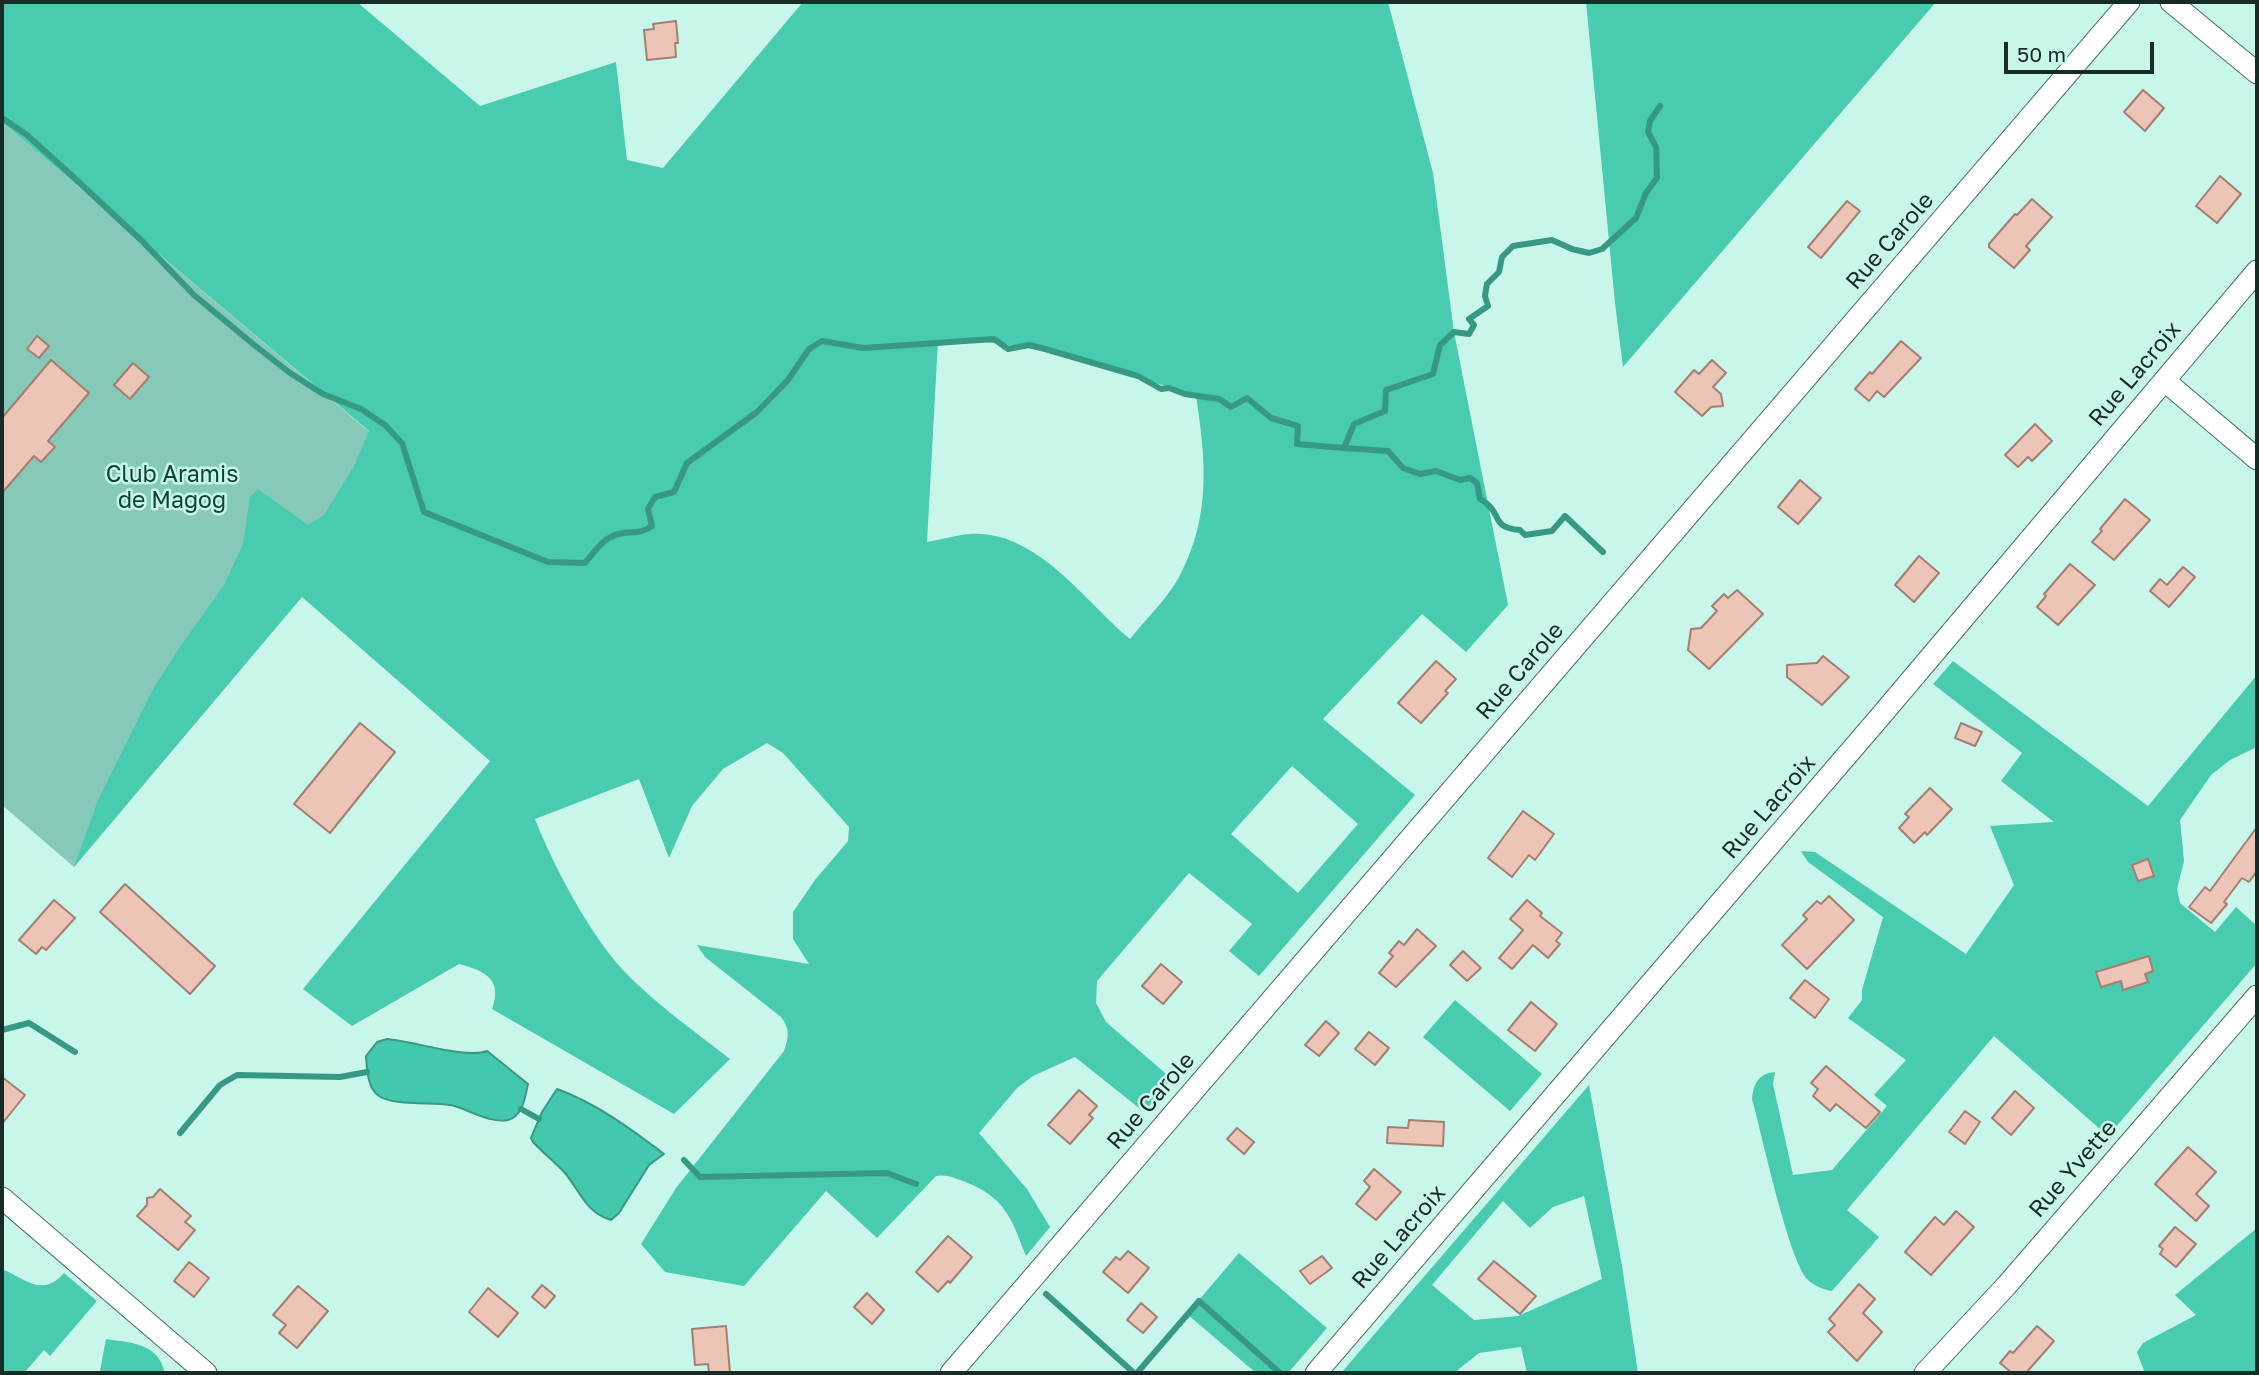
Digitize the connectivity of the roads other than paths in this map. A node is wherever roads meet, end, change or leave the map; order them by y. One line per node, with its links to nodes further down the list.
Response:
1 (2129, 2): 10 (street, Rue Carole)
2 (2171, 2): 3 (street)
3 (2257, 73)
4 (2257, 271): 5 (street, Rue Lacroix)
5 (2165, 381): 6 (street); 11 (street, Rue Lacroix)
6 (2257, 459)
7 (2257, 996): 12 (street, Rue Yvette)
8 (2, 1198): 9 (street)
9 (206, 1373)
10 (951, 1373)
11 (1316, 1373)
12 (1925, 1373)

